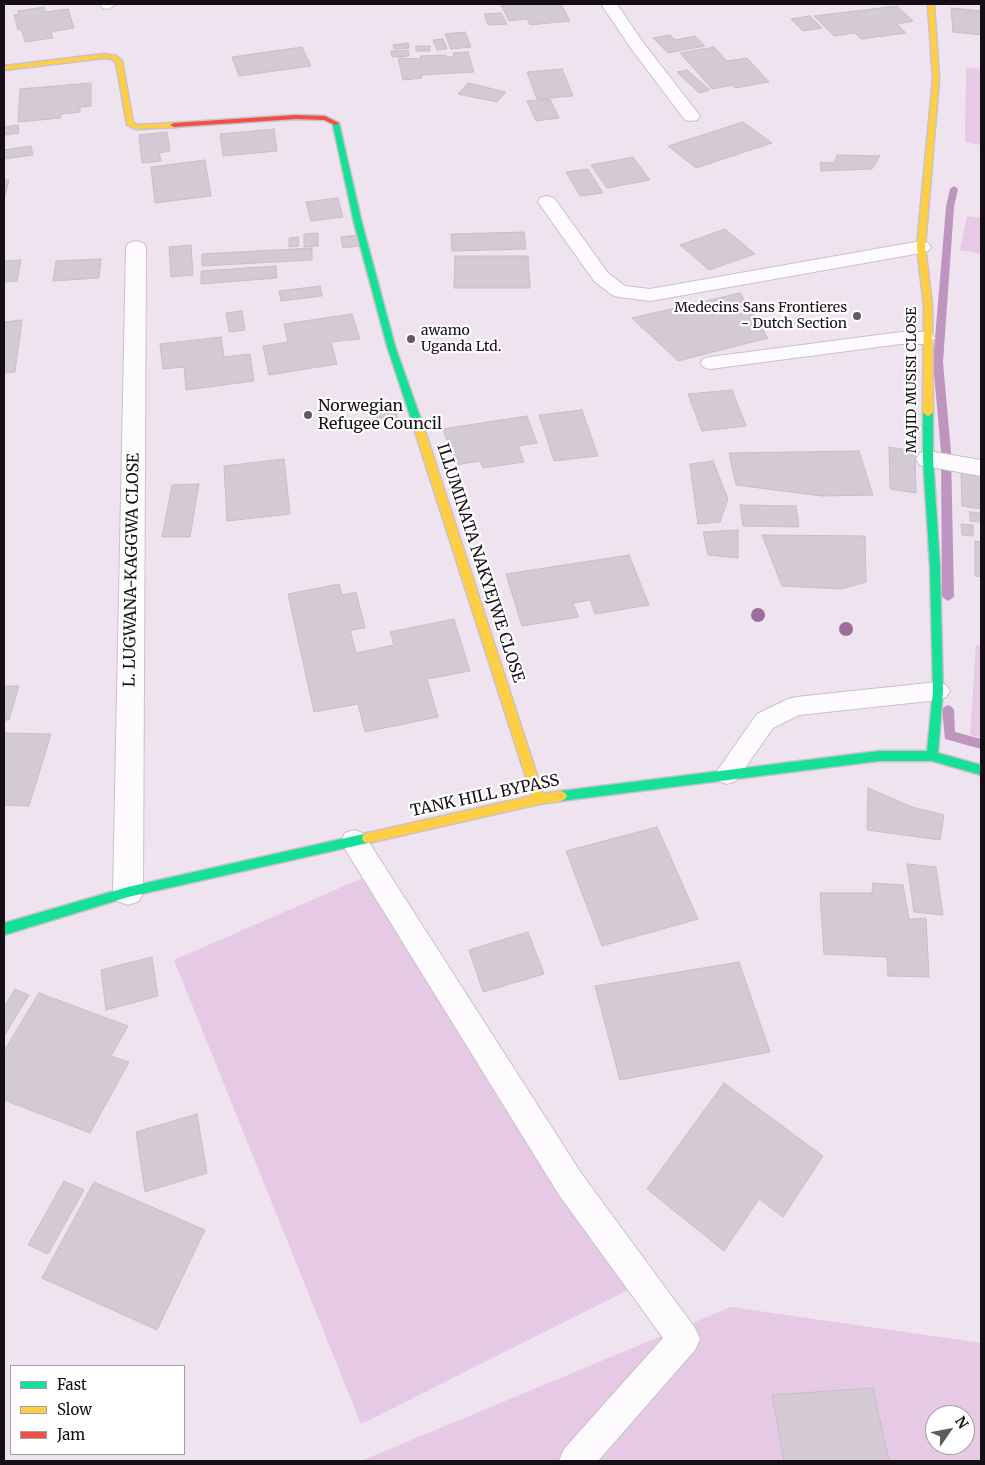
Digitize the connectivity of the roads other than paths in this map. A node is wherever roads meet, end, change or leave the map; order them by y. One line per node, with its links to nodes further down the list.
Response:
1 (609, 4): 4 (street)
2 (931, 4): 7 (street, MAJID MUSISI CLOSE)
3 (4, 68): 16 (street, ILLUMINATA NAKYEJWE CLOSE)
4 (691, 116)
5 (547, 202): 7 (street)
6 (136, 247): 18 (street, L. LUGWANA-KAGGWA CLOSE)
7 (921, 248): 8 (street, MAJID MUSISI CLOSE)
8 (926, 338): 9 (lane); 10 (street, MAJID MUSISI CLOSE)
9 (710, 363)
10 (928, 459): 11 (street); 12 (street, MAJID MUSISI CLOSE)
11 (981, 468)
12 (938, 690): 13 (street, MAJID MUSISI CLOSE); 15 (lane)
13 (932, 756): 14 (street, TANK HILL BYPASS); 15 (street, TANK HILL BYPASS)
14 (981, 770)
15 (727, 774): 16 (street, TANK HILL BYPASS)
16 (539, 799): 17 (street, TANK HILL BYPASS)
17 (354, 841): 18 (street, TANK HILL BYPASS); 20 (lane)
18 (128, 892): 19 (street, TANK HILL BYPASS)
19 (4, 929)
20 (576, 1461)

